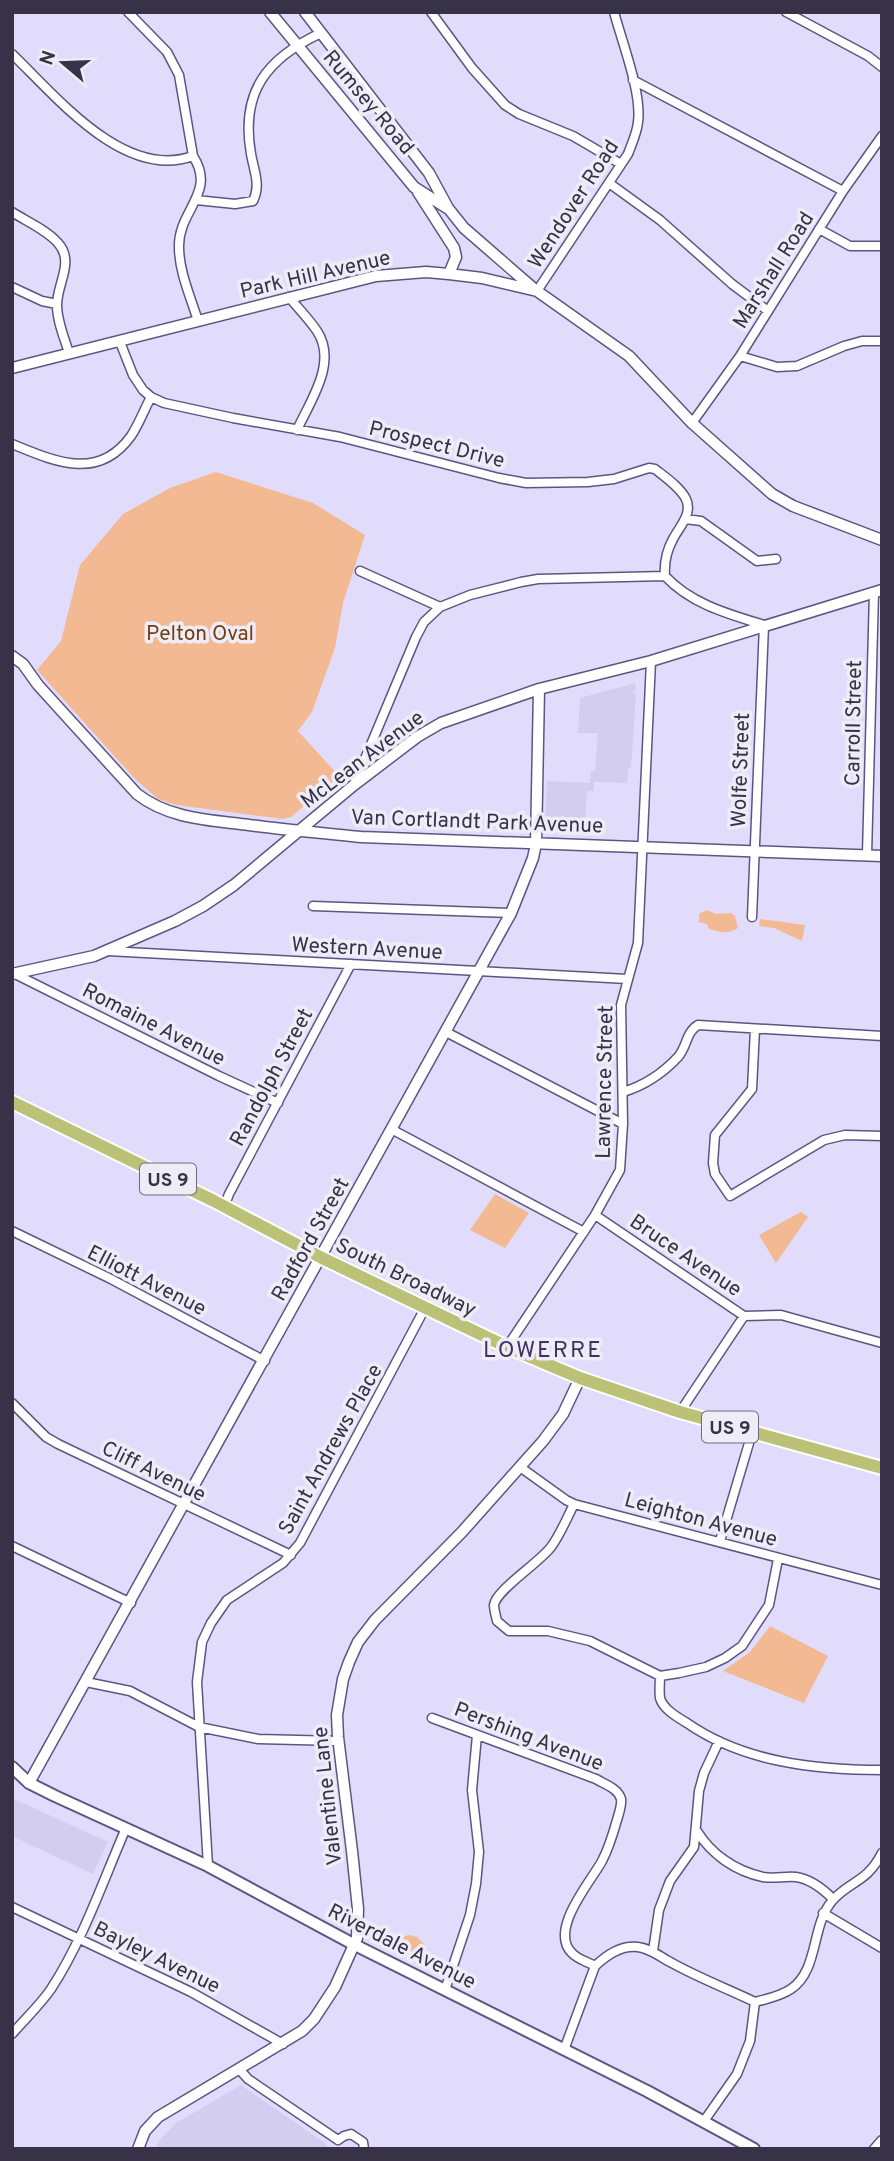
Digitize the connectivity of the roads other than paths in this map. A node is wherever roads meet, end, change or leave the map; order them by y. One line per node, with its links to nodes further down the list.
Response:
1 (128, 12): 13 (street)
2 (270, 12): 8 (street, Rumsey Road)
3 (305, 12): 7 (street, Rumsey Road)
4 (431, 12): 14 (street)
5 (614, 12): 11 (street, Wendover Road)
6 (786, 12): 10 (street)
7 (321, 33): 8 (street); 19 (street, Rumsey Road)
8 (297, 44): 16 (street, Rumsey Road); 18 (street)
9 (12, 54): 13 (street)
10 (882, 67)
11 (633, 80): 14 (street, Wendover Road); 17 (street)
12 (882, 136): 17 (street, Marshall Road)
13 (193, 156): 18 (street)
14 (621, 164): 15 (street, Wendover Road)
15 (608, 183): 25 (street, Wendover Road); 28 (street)
16 (414, 187): 19 (street, Rumsey Road); 23 (street)
17 (843, 191): 21 (street, Marshall Road)
18 (196, 200): 29 (street)
19 (448, 208): 25 (street, Rumsey Road)
20 (12, 212): 27 (street)
21 (819, 229): 22 (street); 28 (street, Marshall Road)
22 (882, 246)
23 (449, 274): 25 (street, Park Hill Avenue); 26 (street, Park Hill Avenue)
24 (12, 287): 27 (street)
25 (537, 291): 36 (street, Park Hill Avenue)
26 (289, 297): 29 (street, Park Hill Avenue); 37 (street)
27 (57, 304): 32 (street)
28 (768, 311): 33 (street, Marshall Road)
29 (198, 321): 31 (street, Park Hill Avenue)
30 (882, 341): 33 (street)
31 (120, 342): 32 (street, Park Hill Avenue); 35 (street)
32 (69, 353): 34 (street, Park Hill Avenue)
33 (740, 356): 36 (street, Marshall Road)
34 (12, 368)
35 (151, 397): 37 (street, Prospect Drive); 38 (street)
36 (692, 423): 40 (street, Park Hill Avenue)
37 (297, 430): 39 (street, Prospect Drive)
38 (12, 444)
39 (685, 519): 41 (street); 43 (street)
40 (882, 540)
41 (776, 559)
42 (359, 571): 45 (street)
43 (665, 576): 45 (street); 46 (street)
44 (878, 591): 46 (street, McLean Avenue); 55 (street, Carroll Street)
45 (440, 607): 50 (street)
46 (764, 625): 48 (street, McLean Avenue); 54 (street, Wolfe Street)
47 (12, 656): 51 (street, Van Cortlandt Park Avenue)
48 (650, 661): 49 (street, McLean Avenue); 53 (street, Lawrence Street)
49 (539, 689): 50 (street, McLean Avenue); 52 (street, Radford Street)
50 (354, 785): 51 (street, McLean Avenue)
51 (299, 831): 52 (street, Van Cortlandt Park Avenue); 60 (street, McLean Avenue)
52 (537, 844): 53 (street, Van Cortlandt Park Avenue); 58 (street, Radford Street)
53 (644, 847): 54 (street, Van Cortlandt Park Avenue); 64 (street, Lawrence Street)
54 (754, 852): 55 (street, Van Cortlandt Park Avenue); 59 (street, Wolfe Street)
55 (867, 855): 56 (street, Van Cortlandt Park Avenue)
56 (882, 856)
57 (313, 906): 58 (street)
58 (511, 914): 62 (street, Radford Street)
59 (752, 918)
60 (105, 951): 61 (street, Western Avenue); 63 (street, McLean Avenue)
61 (351, 964): 62 (street, Western Avenue); 70 (street, Randolph Street)
62 (479, 971): 64 (street, Western Avenue); 66 (street, Radford Street)
63 (14, 974): 70 (street, Romaine Avenue)
64 (627, 979): 68 (street, Lawrence Street)
65 (755, 1029): 67 (street); 68 (street); 73 (street)
66 (446, 1032): 71 (street); 72 (street, Radford Street)
67 (882, 1036)
68 (623, 1092): 71 (street, Lawrence Street)
69 (12, 1102): 74 (main road, South Broadway / US 9)
70 (278, 1103): 74 (street, Randolph Street)
71 (623, 1124): 75 (street, Lawrence Street)
72 (393, 1130): 77 (street); 78 (street, Radford Street)
73 (882, 1136)
74 (225, 1207): 78 (main road, South Broadway / US 9)
75 (595, 1215): 77 (street, Lawrence Street); 80 (street, Bruce Avenue)
76 (12, 1231): 83 (street, Elliott Avenue)
77 (584, 1232): 82 (street, Lawrence Street)
78 (322, 1258): 79 (main road, South Broadway / US 9); 83 (street, Radford Street)
79 (425, 1308): 82 (main road, South Broadway / US 9); 94 (street, Saint Andrews Place)
80 (744, 1316): 81 (street, Bruce Avenue); 86 (street)
81 (882, 1343)
82 (507, 1347): 84 (main road, South Broadway / US 9)
83 (265, 1360): 91 (street, Radford Street)
84 (580, 1378): 86 (main road, South Broadway / US 9); 88 (street, Valentine Lane)
85 (12, 1403): 91 (street, Cliff Avenue)
86 (680, 1412): 87 (main road, South Broadway / US 9)
87 (752, 1433): 89 (main road, South Broadway / US 9); 92 (street)
88 (520, 1467): 90 (street, Leighton Avenue); 103 (street, Valentine Lane)
89 (882, 1468)
90 (574, 1504): 92 (street, Leighton Avenue); 98 (street)
91 (184, 1505): 94 (street, Cliff Avenue); 97 (street, Radford Street)
92 (720, 1541): 95 (street, Leighton Avenue)
93 (12, 1546): 97 (street)
94 (291, 1555): 101 (street, Saint Andrews Place)
95 (778, 1559): 96 (street, Leighton Avenue); 98 (street)
96 (882, 1585)
97 (131, 1603): 99 (street, Radford Street)
98 (660, 1676): 104 (street)
99 (86, 1682): 101 (street); 108 (street, Radford Street)
100 (432, 1718): 102 (street, Pershing Avenue)
101 (199, 1727): 103 (street); 112 (street, Saint Andrews Place)
102 (478, 1735): 120 (street, Pershing Avenue); 121 (street)
103 (338, 1741): 117 (street, Valentine Lane)
104 (719, 1741): 106 (street); 110 (street)
105 (12, 1767): 108 (main road, Riverdale Avenue)
106 (882, 1770)
107 (12, 1780): 108 (main road, Riverdale Avenue)
108 (29, 1783): 109 (main road, Riverdale Avenue)
109 (126, 1828): 112 (main road, Riverdale Avenue); 116 (street)
110 (696, 1831): 113 (street); 119 (street)
111 (882, 1853): 113 (street)
112 (208, 1866): 117 (main road, Riverdale Avenue)
113 (834, 1899): 115 (street)
114 (12, 1907): 116 (street, Bayley Avenue)
115 (823, 1913): 118 (street); 122 (street)
116 (78, 1938): 123 (street); 124 (street, Bayley Avenue)
117 (355, 1945): 121 (main road, Riverdale Avenue); 124 (street, Valentine Lane)
118 (882, 1948)
119 (653, 1951): 120 (street); 122 (street)
120 (595, 1966): 125 (street)
121 (445, 1990): 125 (main road, Riverdale Avenue)
122 (755, 2002): 127 (street)
123 (12, 2034)
124 (283, 2044): 126 (street, Valentine Lane)
125 (564, 2050): 127 (main road, Riverdale Avenue)
126 (240, 2070): 129 (street); 130 (street, Valentine Lane)
127 (704, 2121): 132 (main road, Riverdale Avenue)
128 (882, 2140): 133 (street)
129 (338, 2144): 131 (street)
130 (138, 2149)
131 (363, 2149)
132 (754, 2149)
133 (874, 2149)

